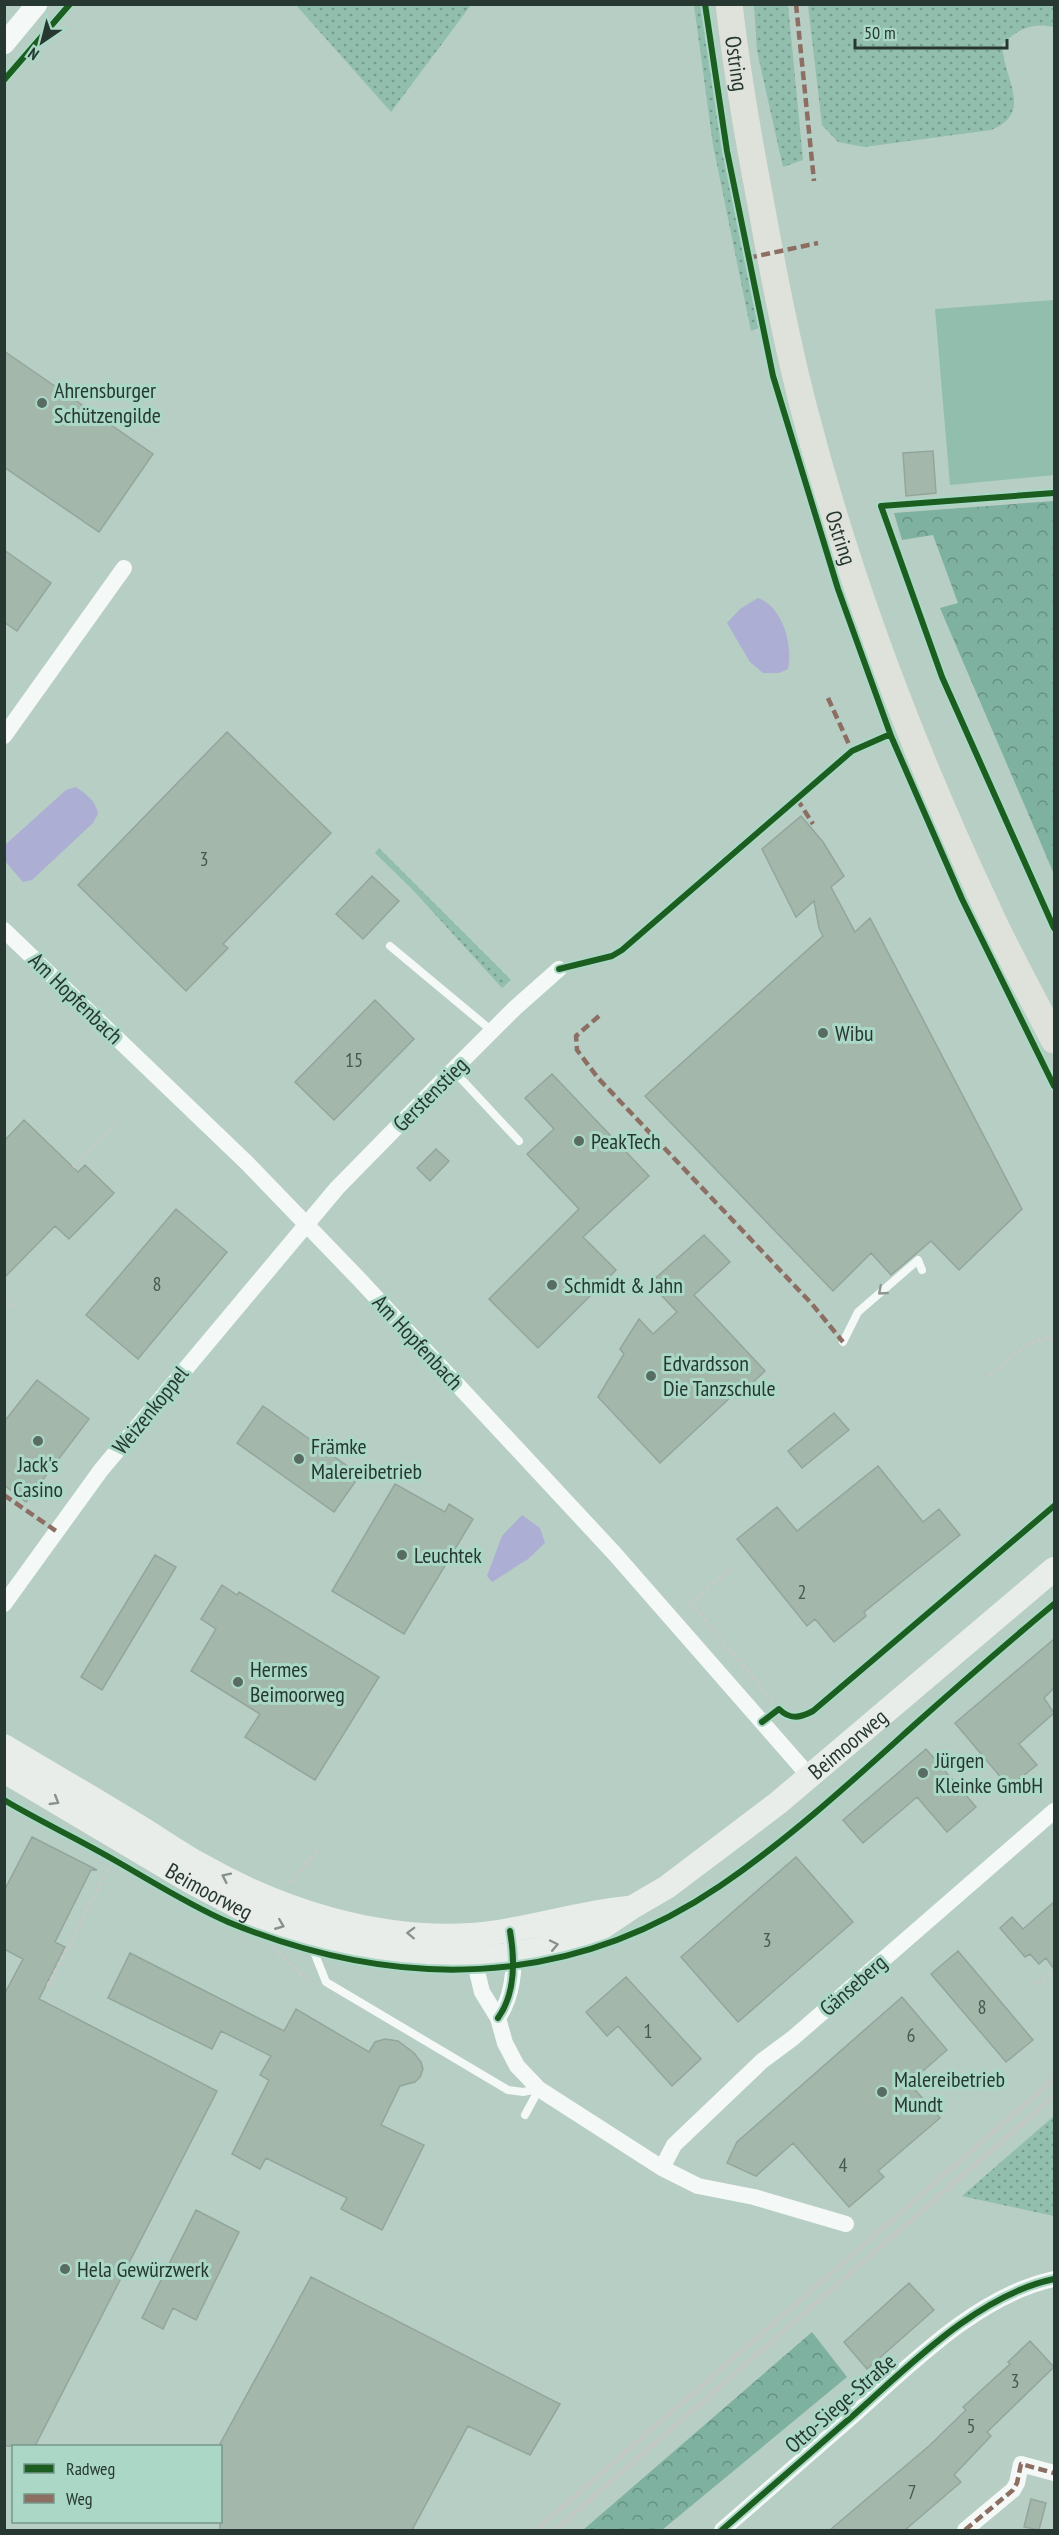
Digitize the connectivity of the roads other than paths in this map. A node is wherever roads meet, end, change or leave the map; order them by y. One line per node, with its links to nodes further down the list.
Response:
1 (37, 4): 3 (street)
2 (729, 4): 10 (main road, Ostring)
3 (4, 44)
4 (124, 568): 5 (street)
5 (4, 736)
6 (4, 930): 13 (street, Am Hopfenbach)
7 (390, 946): 9 (lane)
8 (559, 969): 9 (street, Gerstenstieg)
9 (492, 1031): 11 (street, Gerstenstieg)
10 (1054, 1040)
11 (453, 1070): 12 (lane); 13 (street, Gerstenstieg)
12 (519, 1141)
13 (307, 1225): 17 (street, Weizenkoppel); 20 (street, Am Hopfenbach)
14 (922, 1270): 15 (lane, one-way to 15)
15 (843, 1342)
16 (1054, 1569): 20 (main road, Beimoorweg)
17 (4, 1604)
18 (4, 1746): 22 (main road, Beimoorweg, one-way to 18)
19 (4, 1771): 22 (main road, Beimoorweg, one-way to 22)
20 (810, 1777): 24 (main road, Beimoorweg)
21 (1054, 1811): 29 (street, Gänseberg)
22 (323, 1929): 23 (main road, Beimoorweg, one-way to 22); 25 (main road, Beimoorweg); 27 (lane)
23 (470, 1935): 24 (main road, Beimoorweg); 25 (street)
24 (512, 1942): 25 (main road, Beimoorweg); 26 (street)
25 (472, 1959): 26 (street)
26 (498, 2018): 27 (street)
27 (539, 2089): 28 (lane); 29 (street)
28 (525, 2115)
29 (662, 2168): 30 (street)
30 (846, 2224)
31 (1054, 2279): 33 (street, Otto-Siege-Straße)
32 (1054, 2474): 34 (street)
33 (722, 2530)
34 (965, 2530)

